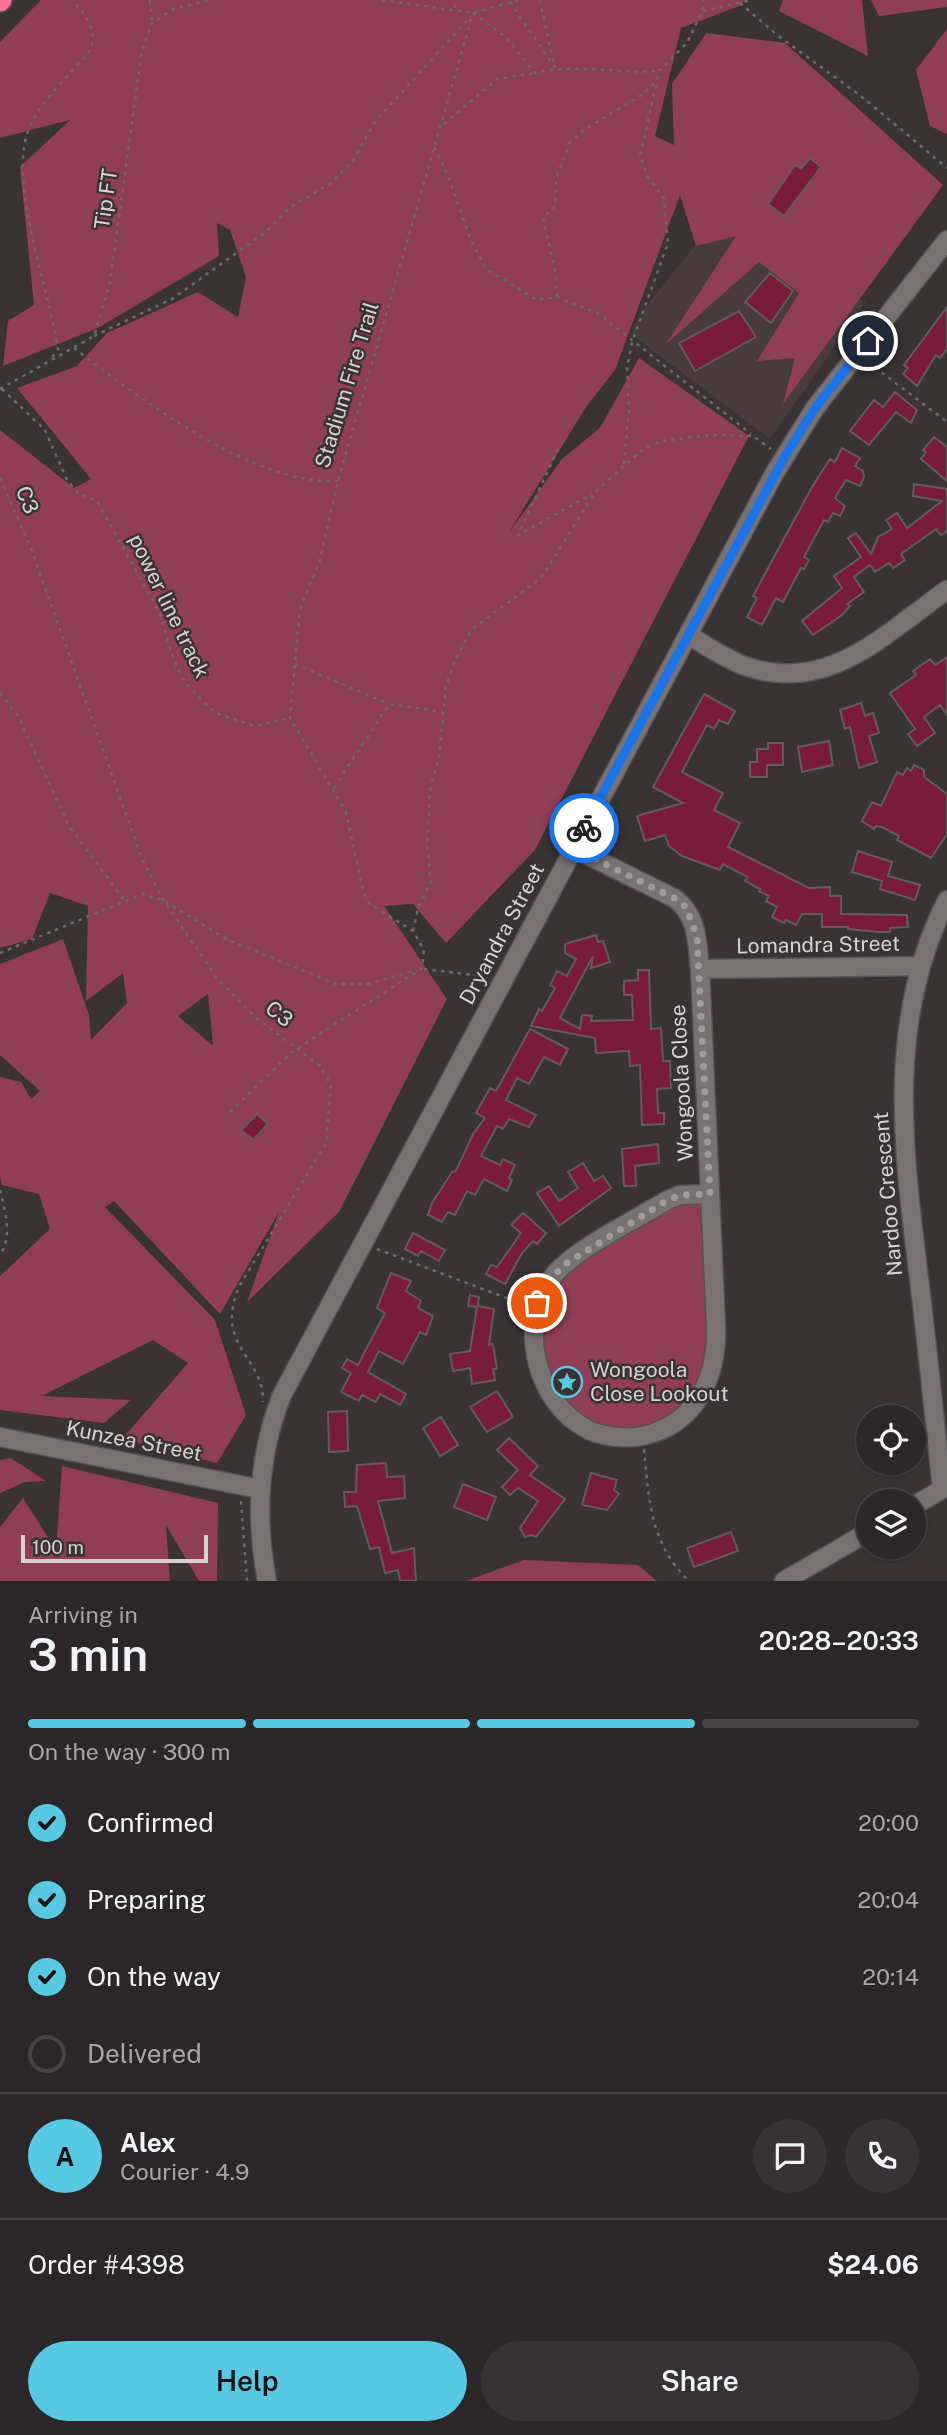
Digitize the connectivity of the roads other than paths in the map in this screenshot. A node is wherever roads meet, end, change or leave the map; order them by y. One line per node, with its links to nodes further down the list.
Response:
1 (947, 240): 3 (street, Dryandra Street)
2 (947, 590): 3 (street)
3 (688, 635): 4 (street, Dryandra Street)
4 (573, 848): 7 (street); 10 (street, Dryandra Street)
5 (947, 900): 6 (street, Nardoo Crescent)
6 (920, 966): 7 (street, Lomandra Street); 11 (street, Nardoo Crescent)
7 (700, 970): 8 (street, Wongoola Close)
8 (710, 1194): 8 (street, Wongoola Close)
9 (0, 1437): 10 (street, Kunzea Street)
10 (251, 1487): 14 (street, Dryandra Street)
11 (944, 1488): 12 (street)
12 (926, 1499)
13 (856, 1539): 15 (street)
14 (267, 1581)
15 (784, 1581)

